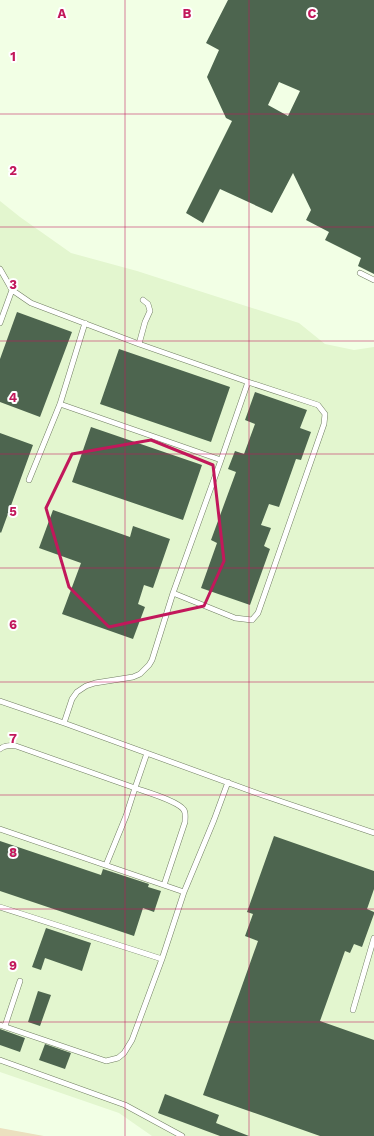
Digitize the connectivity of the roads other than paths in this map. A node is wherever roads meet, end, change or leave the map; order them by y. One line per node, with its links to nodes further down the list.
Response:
1 (0, 269): 4 (lane)
2 (360, 273): 3 (lane)
3 (374, 280)
4 (12, 290): 6 (lane); 7 (lane)
5 (144, 300): 8 (lane)
6 (0, 323)
7 (85, 323): 8 (lane); 10 (lane)
8 (139, 344): 9 (lane)
9 (248, 382): 11 (lane); 13 (lane)
10 (60, 404): 11 (lane); 12 (lane)
11 (221, 460): 13 (lane)
12 (29, 480)
13 (173, 593): 15 (lane)
14 (0, 701): 15 (lane)
15 (64, 723): 17 (lane)
16 (0, 749): 19 (lane)
17 (147, 753): 18 (lane); 19 (lane)
18 (228, 782): 21 (lane); 24 (lane)
19 (135, 788): 22 (lane); 23 (lane)
20 (0, 829): 22 (lane)
21 (374, 833)
22 (106, 865): 23 (lane)
23 (164, 885): 24 (lane)
24 (184, 892): 27 (lane)
25 (0, 907): 27 (lane)
26 (374, 938): 29 (lane)
27 (162, 958): 30 (lane)
28 (20, 981): 30 (lane)
29 (353, 1010)
30 (2, 1025)
31 (0, 1060): 32 (lane)
32 (182, 1136)

